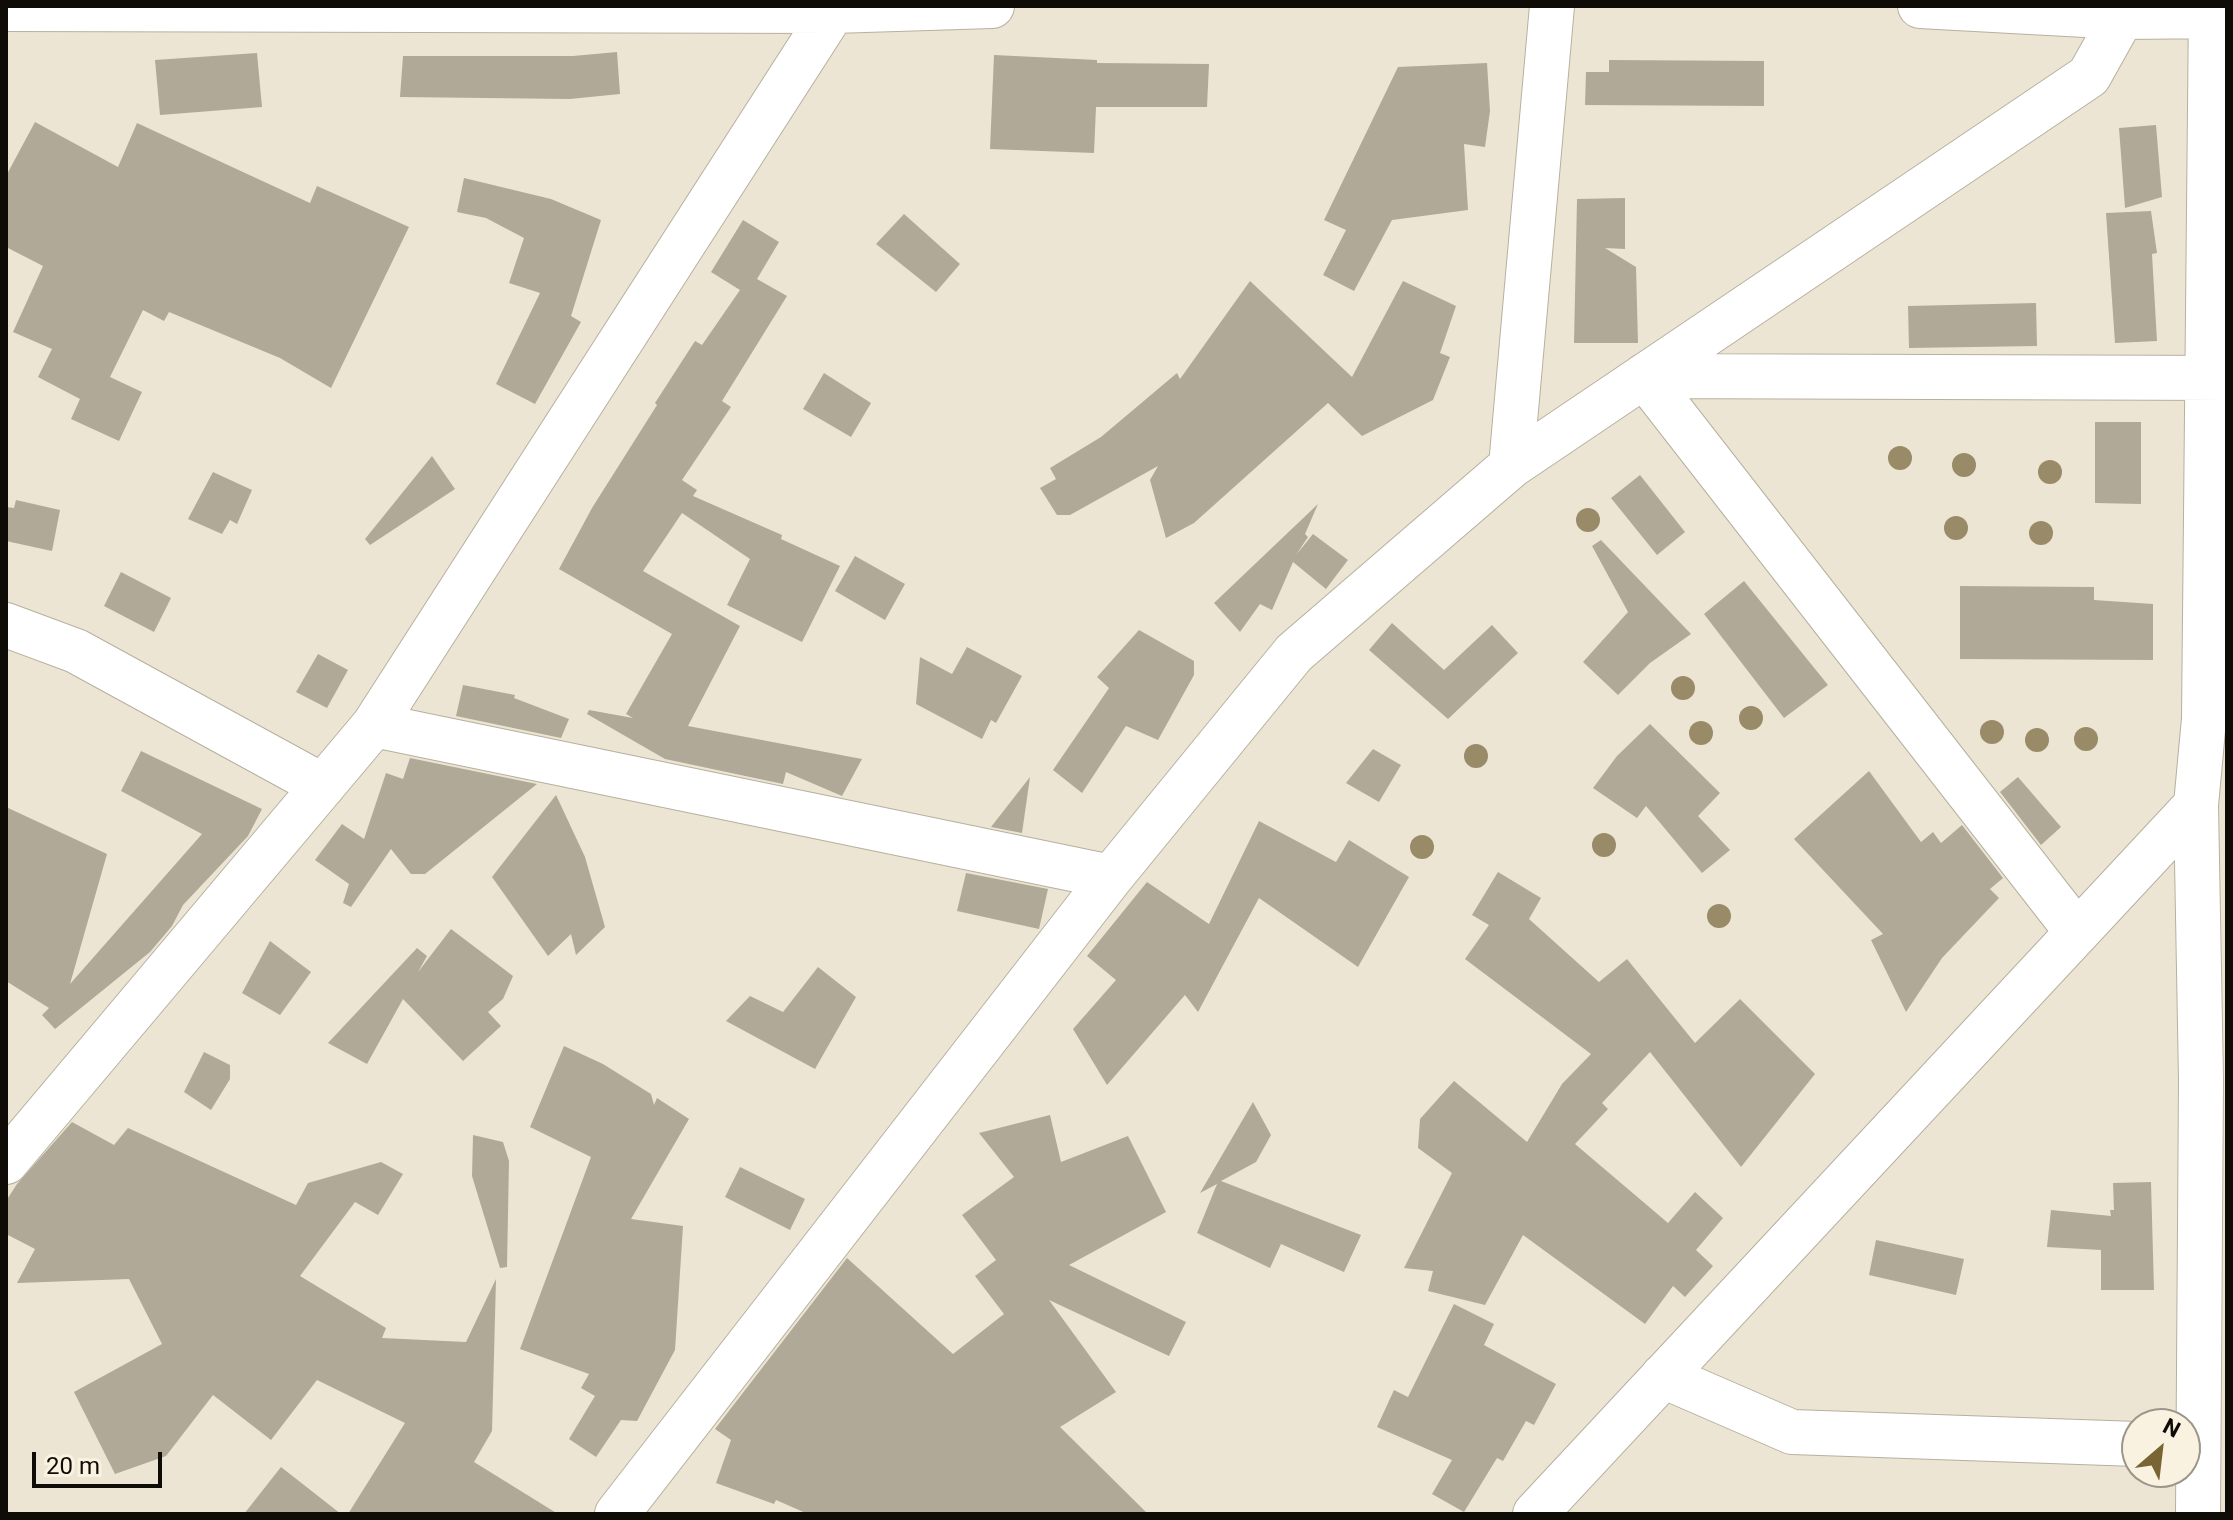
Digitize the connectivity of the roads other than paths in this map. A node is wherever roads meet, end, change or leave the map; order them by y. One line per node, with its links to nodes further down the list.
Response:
1 (992, 6): 6 (street)
2 (1552, 6): 11 (street)
3 (1920, 6): 8 (street)
4 (406, 8): 5 (street); 6 (street)
5 (6, 9)
6 (833, 9): 14 (street)
7 (2216, 13): 8 (street); 10 (street)
8 (2122, 17): 9 (street)
9 (1644, 376): 10 (street); 11 (street); 18 (street)
10 (2217, 378): 13 (street)
11 (1511, 466): 17 (street)
12 (6, 625): 15 (street)
13 (2216, 719): 16 (street)
14 (374, 725): 15 (street); 17 (street)
15 (323, 786): 20 (street)
16 (2196, 805): 18 (street); 19 (street)
17 (1111, 877): 24 (street)
18 (2077, 932): 21 (street)
19 (2214, 1080): 23 (street)
20 (12, 1147)
21 (1663, 1376): 22 (street); 25 (street)
22 (2121, 1443)
23 (2203, 1446): 26 (street)
24 (617, 1514)
25 (1535, 1514)
26 (2198, 1514)

